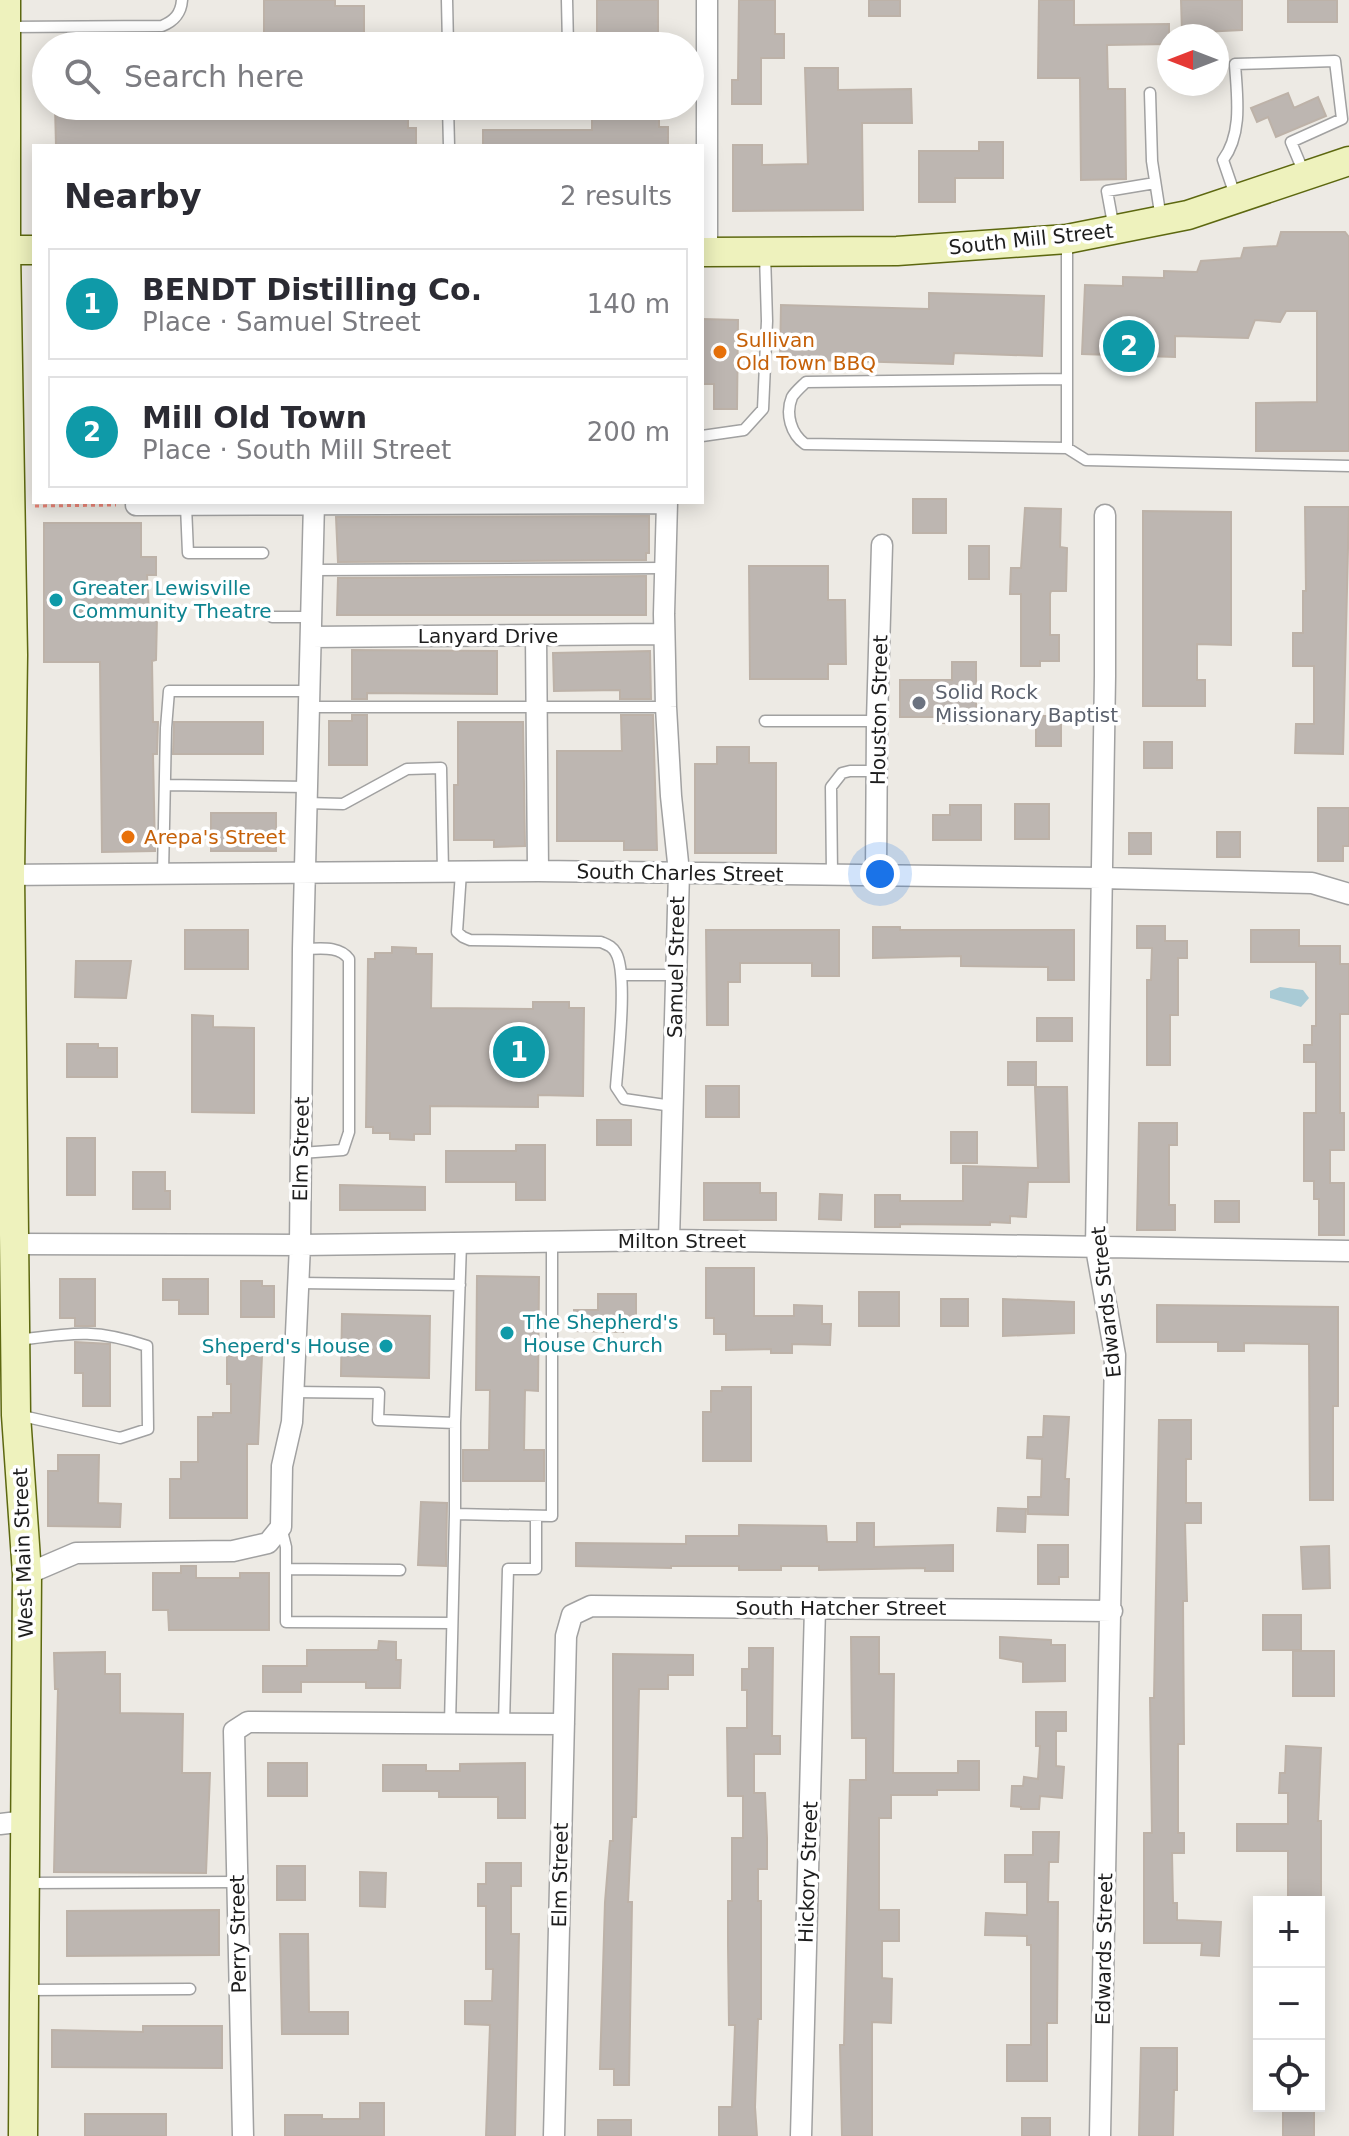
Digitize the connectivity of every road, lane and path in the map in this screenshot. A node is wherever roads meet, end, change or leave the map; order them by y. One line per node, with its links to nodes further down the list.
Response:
1 (182, 0): 5 (lane)
2 (447, 0): 6 (lane)
3 (567, 0): 7 (lane)
4 (707, 0): 19 (street)
5 (6, 13): 18 (main road, West Main Street)
6 (448, 32)
7 (568, 32)
8 (1150, 93): 13 (lane)
9 (448, 120): 10 (lane)
10 (449, 144)
11 (1349, 161): 12 (main road, South Mill Street)
12 (1305, 177): 14 (main road, South Mill Street); 14 (lane)
13 (1155, 183): 15 (lane); 16 (lane)
14 (1236, 200): 15 (main road, South Mill Street)
15 (1161, 221): 16 (main road, South Mill Street)
16 (1115, 231): 17 (main road, South Mill Street)
17 (1067, 239): 20 (main road, South Mill Street); 21 (lane)
18 (13, 250): 53 (main road, West Main Street)
19 (705, 252): 20 (main road, South Mill Street)
20 (765, 252): 22 (lane)
21 (1066, 379): 23 (lane); 23 (lane)
22 (704, 436)
23 (1067, 448): 24 (lane)
24 (1349, 466)
25 (136, 504): 28 (path); 29 (street)
26 (314, 504): 29 (street); 34 (street, Elm Street)
27 (667, 504): 33 (street, Samuel Street)
28 (31, 506)
29 (186, 506): 32 (lane)
30 (1105, 515): 55 (street, Edwards Street)
31 (882, 545): 43 (street, Houston Street)
32 (263, 553)
33 (664, 568): 34 (lane); 37 (street, Samuel Street)
34 (313, 570): 36 (street, Elm Street)
35 (272, 617): 36 (lane)
36 (311, 627): 38 (street, Lanyard Drive); 39 (street, Elm Street)
37 (664, 634): 38 (street, Lanyard Drive); 41 (street, Samuel Street)
38 (536, 636): 40 (street)
39 (310, 699): 40 (lane); 45 (lane); 46 (street, Elm Street)
40 (537, 707): 41 (lane); 47 (street)
41 (666, 707): 50 (street, Samuel Street)
42 (765, 721): 43 (lane)
43 (877, 721): 44 (street, Houston Street)
44 (878, 771): 52 (lane); 54 (street, Houston Street)
45 (166, 785): 46 (lane); 51 (lane)
46 (308, 795): 48 (street, Elm Street); 49 (lane)
47 (538, 871): 49 (street, South Charles Street); 50 (street, South Charles Street)
48 (306, 872): 49 (street, South Charles Street); 51 (street, South Charles Street); 57 (street, Elm Street)
49 (452, 872): 58 (lane)
50 (679, 872): 52 (street, South Charles Street); 59 (street, Samuel Street)
51 (163, 873): 53 (street, South Charles Street)
52 (832, 874): 54 (street, South Charles Street)
53 (5, 875): 62 (main road, West Main Street)
54 (876, 875): 55 (street, South Charles Street)
55 (1102, 878): 56 (street, South Charles Street); 67 (street, Edwards Street)
56 (1349, 894)
57 (303, 949): 61 (street, Elm Street); 61 (lane)
58 (622, 975): 59 (lane); 60 (lane)
59 (676, 975): 60 (street, Samuel Street)
60 (672, 1106): 63 (street, Samuel Street)
61 (301, 1153): 66 (street, Elm Street)
62 (10, 1235): 66 (street, Milton Street); 71 (main road, West Main Street)
63 (669, 1240): 64 (street, Milton Street); 67 (street, Milton Street)
64 (552, 1241): 65 (street, Milton Street); 76 (lane)
65 (461, 1243): 66 (street, Milton Street); 70 (lane)
66 (300, 1245): 69 (street, Elm Street)
67 (1096, 1248): 68 (street, Milton Street); 82 (street, Edwards Street)
68 (1349, 1251)
69 (298, 1283): 70 (lane); 72 (street, Elm Street)
70 (460, 1285): 74 (lane)
71 (16, 1341): 73 (main road, West Main Street); 73 (lane)
72 (293, 1392): 74 (lane); 77 (street, Elm Street)
73 (8, 1416): 80 (main road, West Main Street)
74 (455, 1423): 75 (lane)
75 (455, 1514): 76 (lane); 84 (lane)
76 (536, 1516): 86 (lane)
77 (281, 1527): 78 (lane); 80 (street)
78 (286, 1569): 79 (lane); 84 (lane)
79 (400, 1570)
80 (27, 1574): 88 (main road, West Main Street)
81 (815, 1608): 82 (street, South Hatcher Street); 83 (street, South Hatcher Street); 96 (street, Hickory Street)
82 (1112, 1611): 97 (street, Edwards Street)
83 (572, 1615): 87 (street, Elm Street)
84 (452, 1623): 85 (lane)
85 (450, 1724): 86 (street); 89 (street, Perry Street)
86 (504, 1724): 87 (street)
87 (564, 1724): 95 (street, Elm Street)
88 (13, 1822): 90 (main road, West Main Street)
89 (237, 1882): 90 (lane); 94 (street, Perry Street)
90 (25, 1883): 92 (main road, West Main Street)
91 (190, 1989): 92 (lane)
92 (25, 1990): 93 (main road, West Main Street)
93 (23, 2136)
94 (243, 2136)
95 (554, 2136)
96 (801, 2136)
97 (1100, 2136)

